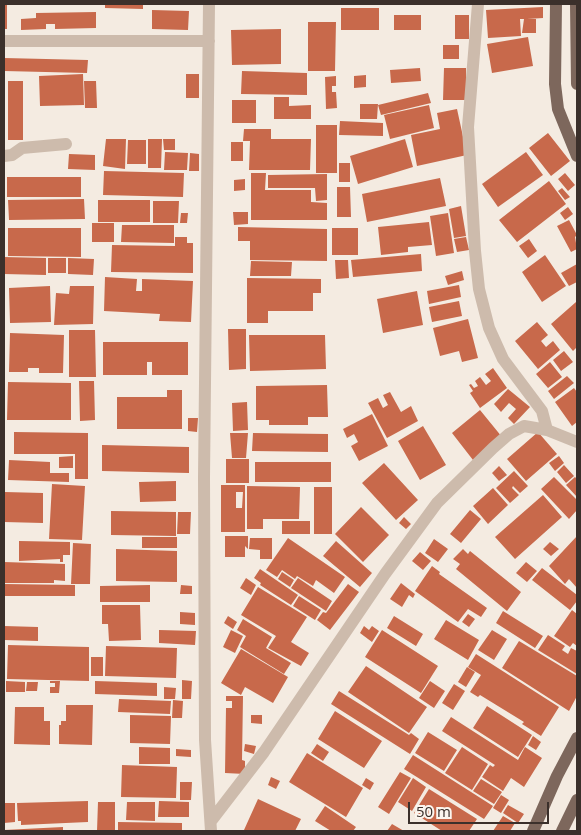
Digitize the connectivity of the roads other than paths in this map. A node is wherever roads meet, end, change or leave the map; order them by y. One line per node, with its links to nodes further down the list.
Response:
1 (209, 4): 6 (street)
2 (478, 4): 11 (street)
3 (556, 4): 10 (main road)
4 (576, 4): 7 (main road)
5 (4, 41): 6 (street)
6 (209, 41): 15 (street)
7 (577, 84)
8 (66, 144): 9 (street)
9 (4, 156)
10 (577, 156)
11 (547, 430): 12 (street); 15 (street)
12 (577, 442)
13 (577, 738): 16 (main road)
14 (577, 800): 17 (main road)
15 (211, 826)
16 (533, 831)
17 (562, 831)

